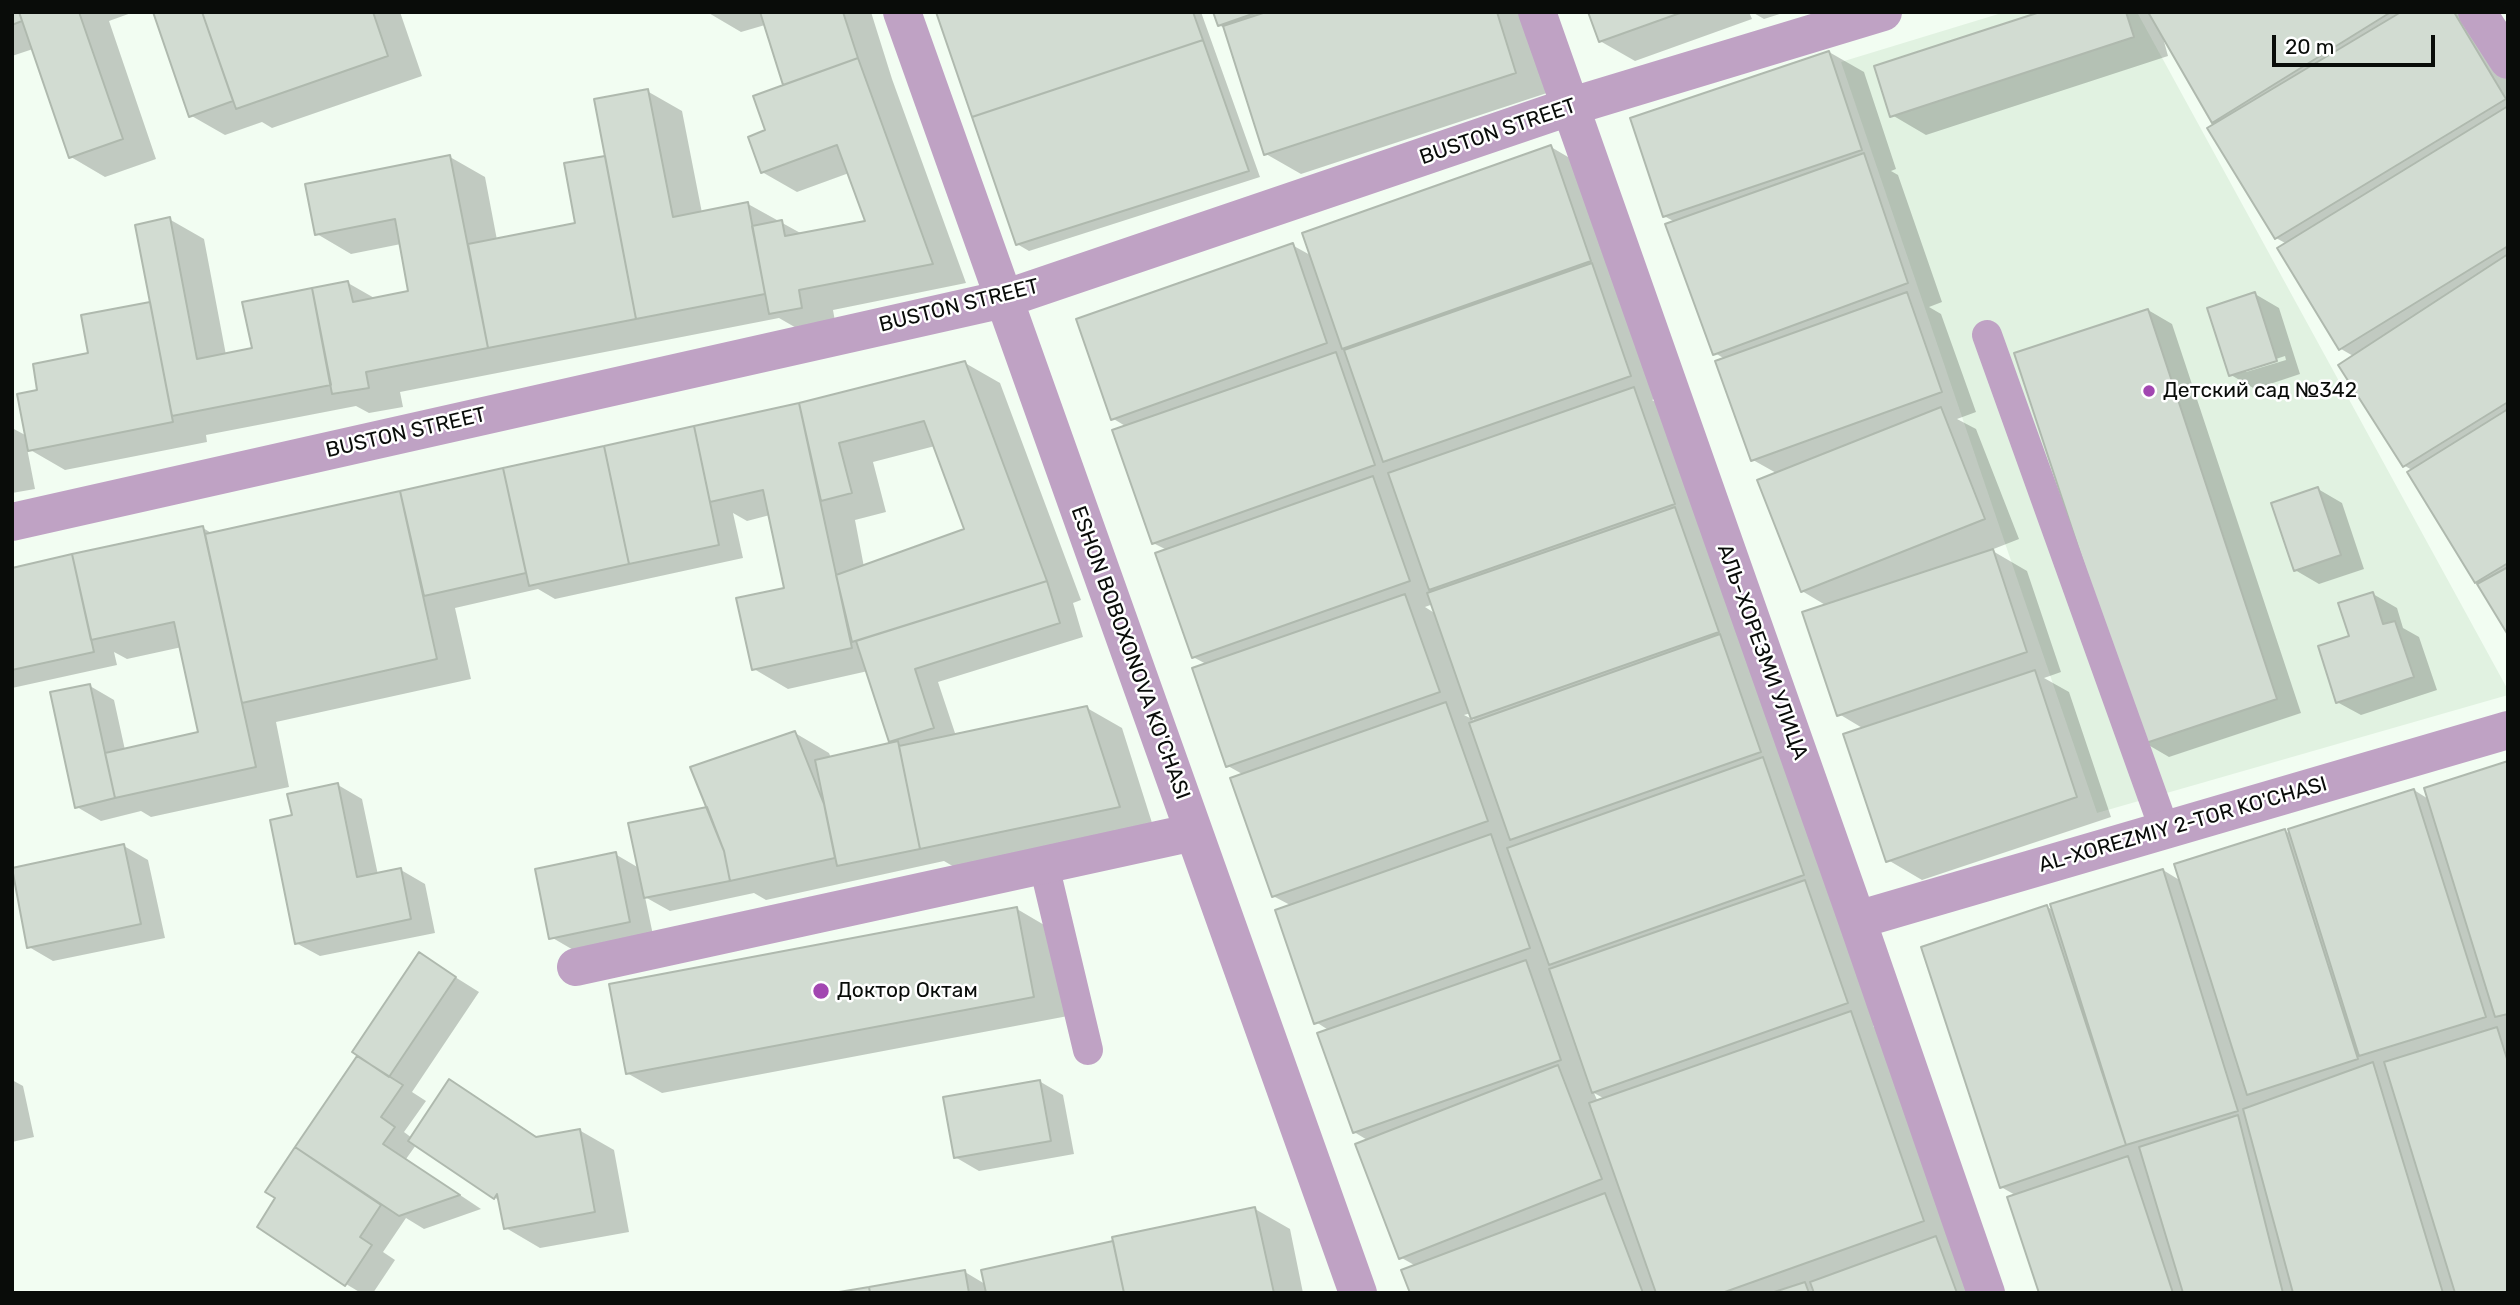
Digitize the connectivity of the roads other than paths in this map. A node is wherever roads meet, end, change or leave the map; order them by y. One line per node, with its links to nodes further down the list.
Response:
1 (902, 12): 7 (street, ESHON BOBOXONOVA KO'CHASI)
2 (1537, 12): 6 (street, АЛЬ-ХОРЕЗМИ УЛИЦА)
3 (1883, 12): 6 (street, BUSTON STREET)
4 (2477, 12): 5 (street)
5 (2508, 61)
6 (1569, 107): 7 (street, BUSTON STREET); 14 (street, АЛЬ-ХОРЕЗМИ УЛИЦА)
7 (1004, 299): 9 (street, BUSTON STREET); 12 (street, ESHON BOBOXONOVA KO'CHASI)
8 (1987, 335): 11 (lane)
9 (12, 522)
10 (2508, 730): 11 (street, AL-XOREZMIY 2-TOR KO'CHASI)
11 (2165, 831): 14 (street, AL-XOREZMIY 2-TOR KO'CHASI)
12 (1194, 832): 13 (street); 17 (street, ESHON BOBOXONOVA KO'CHASI)
13 (1044, 864): 15 (street); 16 (lane)
14 (1857, 920): 18 (street, АЛЬ-ХОРЕЗМИ УЛИЦА)
15 (576, 967)
16 (1088, 1050)
17 (1358, 1293)
18 (1986, 1293)

